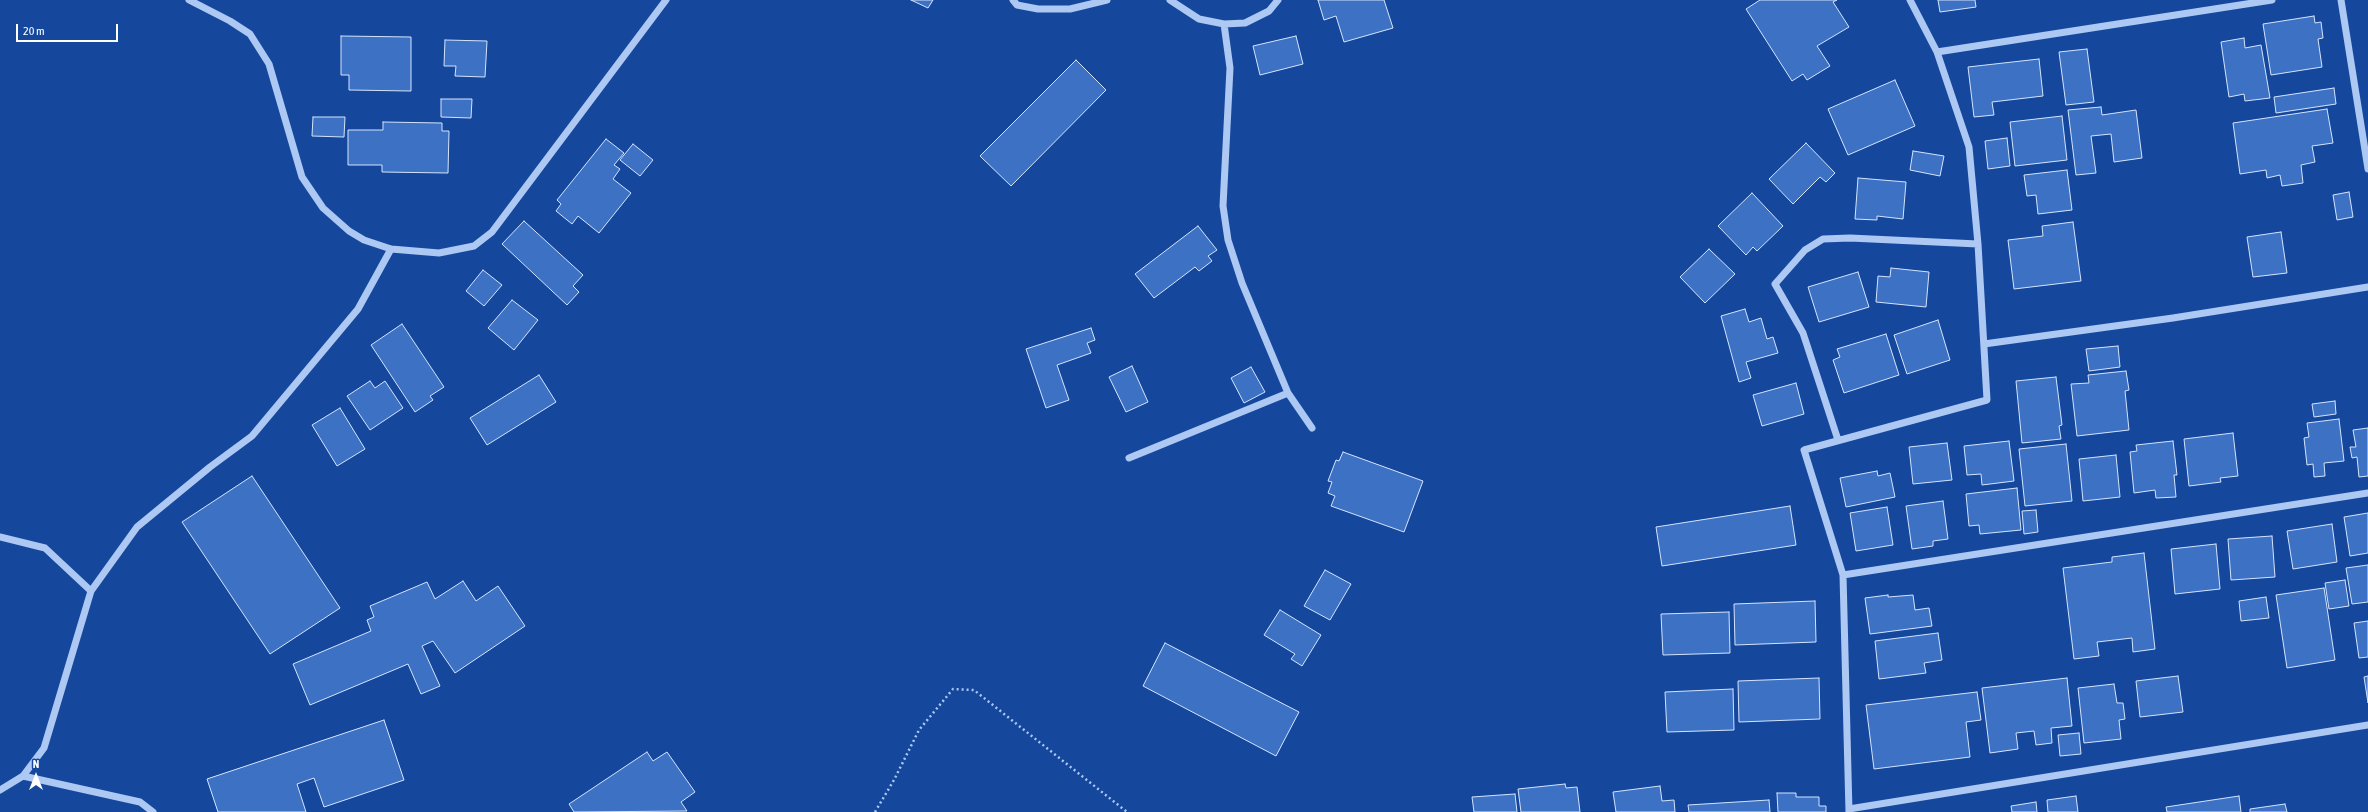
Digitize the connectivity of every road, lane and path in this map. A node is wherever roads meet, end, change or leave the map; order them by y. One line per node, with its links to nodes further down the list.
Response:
1 (189, 0): 14 (street)
2 (666, 0): 14 (street)
3 (1013, 0): 4 (street)
4 (1107, 0)
5 (1170, 0): 10 (street)
6 (1278, 0): 10 (street)
7 (1910, 0): 11 (street)
8 (2272, 0): 11 (street)
9 (2341, 0): 12 (street)
10 (1224, 24): 17 (street)
11 (1937, 52): 13 (street)
12 (2368, 169)
13 (1978, 244): 16 (street); 19 (street)
14 (391, 248): 24 (street)
15 (2368, 287): 16 (street)
16 (1984, 344): 19 (street)
17 (1288, 393): 18 (street); 20 (street)
18 (1312, 428)
19 (1838, 440): 23 (street)
20 (1129, 458)
21 (2368, 493): 23 (street)
22 (0, 537): 24 (street)
23 (1843, 575): 28 (street)
24 (92, 591): 26 (street)
25 (2368, 725): 28 (street)
26 (23, 776): 27 (street); 29 (street)
27 (0, 790)
28 (1849, 810)
29 (153, 812)
30 (875, 812): 31 (path)
31 (1127, 812)

